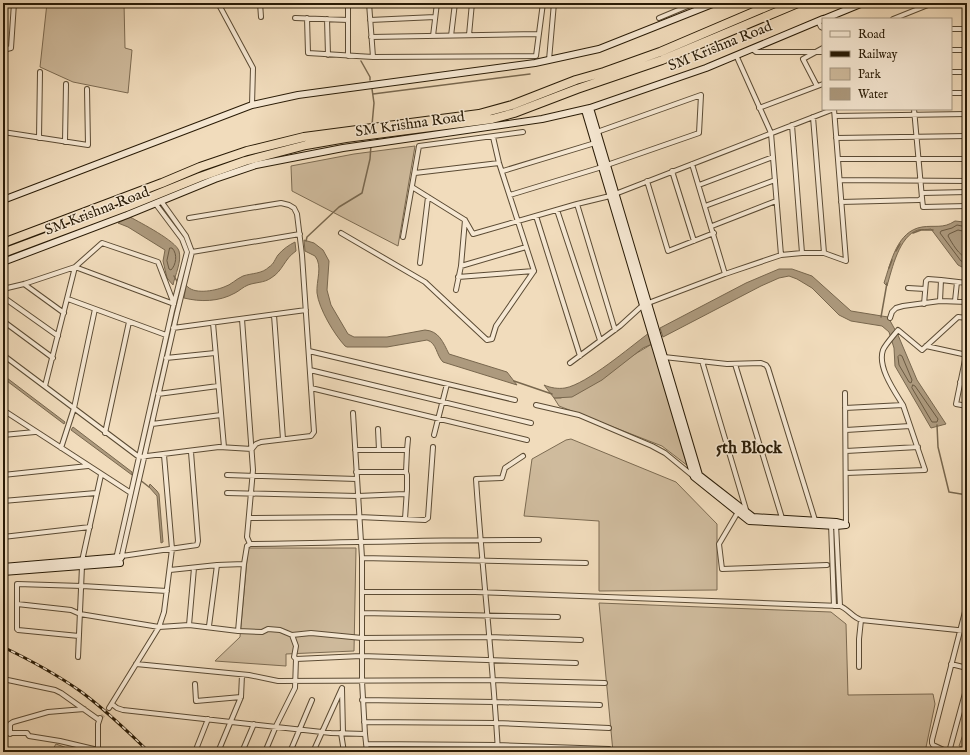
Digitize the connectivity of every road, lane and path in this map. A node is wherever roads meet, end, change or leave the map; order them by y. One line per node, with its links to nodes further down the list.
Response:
1 (14, 3): 38 (street)
2 (218, 3): 57 (street)
3 (260, 3): 17 (street)
4 (348, 3): 25 (street)
5 (369, 3): 26 (street)
6 (437, 3): 20 (street)
7 (455, 3): 33 (street)
8 (472, 3): 31 (street)
9 (543, 3): 30 (street)
10 (554, 3): 47 (street)
11 (695, 3): 21 (street)
12 (715, 3): 47 (street)
13 (775, 3): 35 (highway, SM Krishna Road)
14 (798, 3): 35 (highway, SM Krishna Road)
15 (863, 3): 22 (street, SM Krishna Road)
16 (933, 3): 23 (street)
17 (261, 17)
18 (295, 18): 19 (street)
19 (306, 18): 24 (street); 43 (street)
20 (436, 18): 26 (street); 32 (street)
21 (659, 18)
22 (827, 18)
23 (896, 18)
24 (327, 19): 25 (street); 43 (street)
25 (348, 20): 45 (street)
26 (370, 20): 34 (street)
27 (822, 20): 36 (street, SM Krishna Road)
28 (966, 28): 29 (street)
29 (952, 29)
30 (539, 34): 31 (street); 46 (street)
31 (469, 35): 33 (street)
32 (433, 36): 33 (street); 34 (street)
33 (451, 36)
34 (371, 37): 46 (street)
35 (680, 47): 68 (highway, SM Krishna Road)
36 (752, 49): 41 (street); 44 (street, SM Krishna Road)
37 (822, 49): 41 (street)
38 (3, 50)
39 (952, 50): 40 (street)
40 (967, 50)
41 (816, 52): 42 (street); 53 (street)
42 (822, 52)
43 (328, 55): 45 (street)
44 (736, 55): 58 (street); 59 (street, SM Krishna Road)
45 (348, 56): 46 (street)
46 (373, 57)
47 (549, 60): 57 (street)
48 (40, 72): 76 (street)
49 (952, 72): 50 (street)
50 (967, 72)
51 (66, 84): 79 (street)
52 (822, 84): 53 (street)
53 (817, 86): 58 (street)
54 (87, 89): 79 (street)
55 (952, 93): 56 (street)
56 (967, 93)
57 (252, 105): 104 (street)
58 (759, 108): 72 (street)
59 (587, 109): 68 (street, SM Krishna Road); 71 (street); 80 (street)
60 (831, 110): 66 (street)
61 (834, 110): 65 (street)
62 (914, 110): 64 (street)
63 (967, 114): 64 (street)
64 (915, 115): 65 (street); 75 (street)
65 (835, 116): 77 (street)
66 (813, 117): 67 (street); 127 (street)
67 (792, 125): 72 (street); 125 (street)
68 (410, 130): 78 (highway, SM Krishna Road); 106 (street, SM Krishna Road)
69 (3, 132): 76 (street)
70 (523, 132): 74 (street)
71 (597, 132): 87 (street); 87 (street)
72 (771, 133): 81 (street); 86 (street)
73 (967, 136): 75 (street)
74 (493, 137): 85 (street); 90 (street)
75 (917, 137): 77 (street); 84 (street)
76 (39, 138): 79 (street)
77 (836, 138): 82 (street)
78 (305, 141): 122 (highway, SM Krishna Road); 126 (highway, SM Krishna Road)
79 (65, 142)
80 (595, 143): 87 (street); 88 (street)
81 (773, 157): 91 (street); 96 (street)
82 (838, 159): 84 (street); 92 (street)
83 (967, 159): 84 (street)
84 (919, 160): 93 (street)
85 (499, 163): 88 (street); 90 (street)
86 (692, 164): 89 (street); 96 (street)
87 (604, 166): 100 (street); 101 (street)
88 (503, 171): 100 (street)
89 (672, 171): 94 (street); 121 (street)
90 (415, 173): 97 (street)
91 (775, 180): 105 (street); 109 (street)
92 (840, 180): 93 (street); 107 (street)
93 (921, 180): 95 (street); 99 (street)
94 (647, 181): 101 (street); 121 (street)
95 (967, 181)
96 (699, 185): 109 (street)
97 (412, 187): 102 (street); 120 (street)
98 (967, 192): 99 (street)
99 (922, 193): 103 (street)
100 (510, 195): 115 (street)
101 (613, 195): 108 (street); 151 (street)
102 (428, 197): 114 (street); 130 (street)
103 (922, 198): 107 (street); 110 (street)
104 (3, 200)
105 (776, 201): 116 (street); 128 (street)
106 (158, 202): 124 (street); 129 (street, SM Krishna Road); 149 (street)
107 (841, 202): 127 (street)
108 (577, 204): 111 (street); 164 (street)
109 (706, 206): 116 (street)
110 (967, 206)
111 (557, 210): 112 (street); 167 (street)
112 (536, 216): 115 (street); 173 (street)
113 (189, 218): 119 (street)
114 (465, 220): 115 (street); 131 (street)
115 (519, 220): 123 (street)
116 (712, 226): 118 (street)
117 (341, 233): 133 (street)
118 (714, 233): 121 (street); 134 (street)
119 (300, 234): 124 (street); 153 (street)
120 (403, 237)
121 (694, 241)
122 (3, 242)
123 (526, 247): 131 (street); 133 (street)
124 (192, 252): 154 (street)
125 (802, 252): 127 (street); 128 (street)
126 (3, 253)
127 (824, 253)
128 (781, 255): 134 (street)
129 (3, 262)
130 (420, 263)
131 (461, 266): 135 (street)
132 (75, 267): 139 (street); 145 (street); 149 (street); 149 (street)
133 (534, 271): 135 (street)
134 (725, 274): 151 (street)
135 (458, 277): 143 (street)
136 (942, 280): 137 (street); 142 (street); 147 (street)
137 (957, 282): 138 (street); 146 (street)
138 (967, 283)
139 (24, 284): 141 (street); 155 (street)
140 (908, 288): 142 (street)
141 (3, 289)
142 (925, 289): 150 (street)
143 (456, 290)
144 (3, 297): 166 (street)
145 (68, 299): 152 (street); 155 (street)
146 (955, 301): 147 (street); 148 (street)
147 (940, 302): 150 (street)
148 (967, 302)
149 (174, 304): 154 (street); 165 (street)
150 (924, 304): 157 (street)
151 (646, 305): 164 (street); 174 (street); 234 (street)
152 (95, 309): 161 (street); 194 (street)
153 (306, 310): 156 (street); 169 (street)
154 (177, 312): 163 (street)
155 (64, 313): 166 (street)
156 (274, 315): 159 (street); 209 (street)
157 (890, 318)
158 (967, 318): 168 (street)
159 (242, 319): 162 (street); 216 (street)
160 (3, 321): 175 (street)
161 (129, 322): 165 (street); 206 (street)
162 (213, 323): 163 (street); 170 (street)
163 (173, 328): 176 (street)
164 (615, 330): 167 (street)
165 (166, 335): 224 (street)
166 (58, 336): 175 (street)
167 (600, 340): 173 (street)
168 (926, 346): 171 (street); 192 (street)
169 (309, 351): 180 (street); 182 (street)
170 (216, 353): 176 (street); 185 (street)
171 (967, 355): 181 (street)
172 (3, 356): 184 (street)
173 (580, 356): 178 (street)
174 (664, 357): 177 (street); 234 (street)
175 (53, 358): 184 (street)
176 (166, 358): 188 (street)
177 (702, 361): 179 (street); 244 (street)
178 (570, 363)
179 (735, 364): 247 (street); 249 (street)
180 (310, 370): 186 (street); 190 (street)
181 (960, 382): 183 (street); 193 (street)
182 (447, 384): 189 (street); 190 (street)
183 (967, 384)
184 (46, 386): 194 (street)
185 (218, 386): 188 (street); 198 (street)
186 (311, 388): 199 (street); 209 (street)
187 (845, 393): 195 (street)
188 (158, 394): 201 (street)
189 (515, 400)
190 (442, 402): 199 (street); 200 (street)
191 (536, 405): 234 (street)
192 (903, 405): 195 (street); 202 (street)
193 (967, 406)
194 (74, 408): 206 (street); 215 (street)
195 (845, 408): 204 (street)
196 (3, 410): 205 (street)
197 (353, 413): 217 (street)
198 (221, 415): 201 (street); 212 (street)
199 (438, 419): 207 (street); 211 (street)
200 (531, 423)
201 (152, 424): 225 (street)
202 (910, 426): 204 (street); 214 (street)
203 (378, 429): 218 (street)
204 (846, 430): 220 (street)
205 (36, 432): 208 (street); 215 (street)
206 (104, 432): 224 (street)
207 (434, 435)
208 (3, 436)
209 (283, 439): 216 (street)
210 (408, 439): 219 (street)
211 (527, 440)
212 (224, 447): 216 (street); 221 (street)
213 (433, 447): 248 (street)
214 (918, 447): 220 (street); 229 (street)
215 (61, 448): 226 (street)
216 (252, 449): 233 (street)
217 (355, 450): 218 (street); 227 (street)
218 (379, 450): 219 (street)
219 (407, 450): 228 (street)
220 (846, 451): 229 (street)
221 (191, 452): 222 (street); 259 (street)
222 (164, 455): 225 (street); 259 (street)
223 (523, 456): 255 (street)
224 (139, 457): 225 (street); 237 (street)
225 (144, 457): 261 (street)
226 (88, 466): 230 (street); 231 (street)
227 (356, 472): 228 (street); 235 (street)
228 (406, 472): 240 (street)
229 (846, 473): 252 (street)
230 (3, 475)
231 (101, 475): 236 (street); 237 (street)
232 (227, 475): 233 (street)
233 (253, 476): 235 (street); 239 (street)
234 (697, 476): 243 (street); 244 (street)
235 (357, 479): 241 (street)
236 (96, 492): 242 (street); 253 (street)
237 (131, 493): 261 (street)
238 (227, 493): 239 (street)
239 (251, 494): 241 (street); 246 (street)
240 (405, 494): 241 (street); 248 (street)
241 (358, 496): 245 (street)
242 (3, 501)
243 (738, 512): 250 (street); 267 (street)
244 (747, 513): 247 (street); 250 (street)
245 (359, 517): 246 (street); 248 (street); 257 (street)
246 (249, 518): 258 (street)
247 (782, 518): 249 (street)
248 (405, 519)
249 (815, 520): 251 (street)
250 (749, 521): 251 (street)
251 (834, 524): 252 (street); 278 (street); 279 (street)
252 (846, 524)
253 (90, 527): 254 (street); 264 (street)
254 (3, 537)
255 (480, 539): 256 (street); 257 (street); 262 (street)
256 (539, 540)
257 (361, 543): 258 (street); 260 (street)
258 (250, 544): 265 (street)
259 (172, 549): 261 (street); 270 (street)
260 (362, 558): 262 (street); 274 (street)
261 (119, 559): 264 (street)
262 (482, 561): 263 (street); 275 (street)
263 (586, 563)
264 (82, 564): 268 (street); 271 (street); 272 (street)
265 (244, 564): 266 (street); 289 (street)
266 (217, 565): 269 (street); 286 (street)
267 (827, 565)
268 (3, 567)
269 (194, 568): 270 (street); 285 (street)
270 (170, 570): 273 (street)
271 (3, 572)
272 (82, 586): 273 (street); 276 (street); 280 (street)
273 (167, 591): 287 (street)
274 (362, 592): 275 (street); 281 (street)
275 (486, 592): 278 (street); 282 (street)
276 (17, 604): 280 (street); 292 (street)
277 (967, 604): 288 (street)
278 (834, 606): 279 (street)
279 (840, 606): 284 (street)
280 (80, 614): 287 (street); 292 (street)
281 (362, 614): 282 (street); 294 (street)
282 (488, 615): 283 (street); 293 (street)
283 (558, 617)
284 (861, 620): 288 (street); 303 (street)
285 (189, 625): 286 (street); 287 (street)
286 (209, 626): 289 (street)
287 (159, 627): 301 (street)
288 (960, 629): 290 (street); 302 (street)
289 (238, 631): 291 (street)
290 (967, 631)
291 (292, 635): 294 (street); 298 (street)
292 (79, 636): 297 (street)
293 (489, 637): 294 (street); 295 (street); 299 (street)
294 (362, 638): 296 (street)
295 (581, 640)
296 (361, 656): 298 (street); 299 (street); 309 (street)
297 (78, 658)
298 (296, 659): 310 (street)
299 (492, 661): 300 (street); 307 (street)
300 (576, 662)
301 (136, 664): 305 (street); 321 (street)
302 (951, 664): 304 (street); 347 (street)
303 (859, 667)
304 (967, 668)
305 (242, 675): 310 (street); 315 (street)
306 (3, 679): 320 (street)
307 (493, 680): 309 (street); 311 (street); 318 (street)
308 (342, 681): 309 (street); 310 (street); 314 (street)
309 (362, 681): 317 (street)
310 (296, 682): 326 (street)
311 (605, 683)
312 (195, 684): 315 (street)
313 (967, 686): 347 (street)
314 (342, 688): 329 (street); 331 (street)
315 (241, 697): 322 (street)
316 (312, 700): 328 (street)
317 (362, 700): 318 (street); 323 (street)
318 (495, 702): 319 (street); 324 (street)
319 (600, 705)
320 (84, 709): 330 (street); 337 (street)
321 (208, 719): 322 (street); 338 (street)
322 (231, 721): 325 (street); 339 (street)
323 (364, 722): 324 (street); 332 (street)
324 (496, 723): 327 (street); 335 (street)
325 (254, 724): 326 (street); 340 (street)
326 (276, 726): 328 (street); 341 (street)
327 (609, 728)
328 (299, 729): 329 (street); 342 (street)
329 (321, 732): 331 (street); 343 (street)
330 (6, 733): 333 (street); 337 (street)
331 (342, 733): 332 (street); 344 (street)
332 (365, 734): 334 (street)
333 (3, 740)
334 (366, 744): 335 (street); 345 (street)
335 (497, 745): 336 (street); 346 (street)
336 (608, 749)
337 (98, 751)
338 (195, 752)
339 (218, 752)
340 (242, 752)
341 (265, 752)
342 (290, 752)
343 (313, 752)
344 (344, 752)
345 (367, 752)
346 (498, 752)
347 (949, 752)

